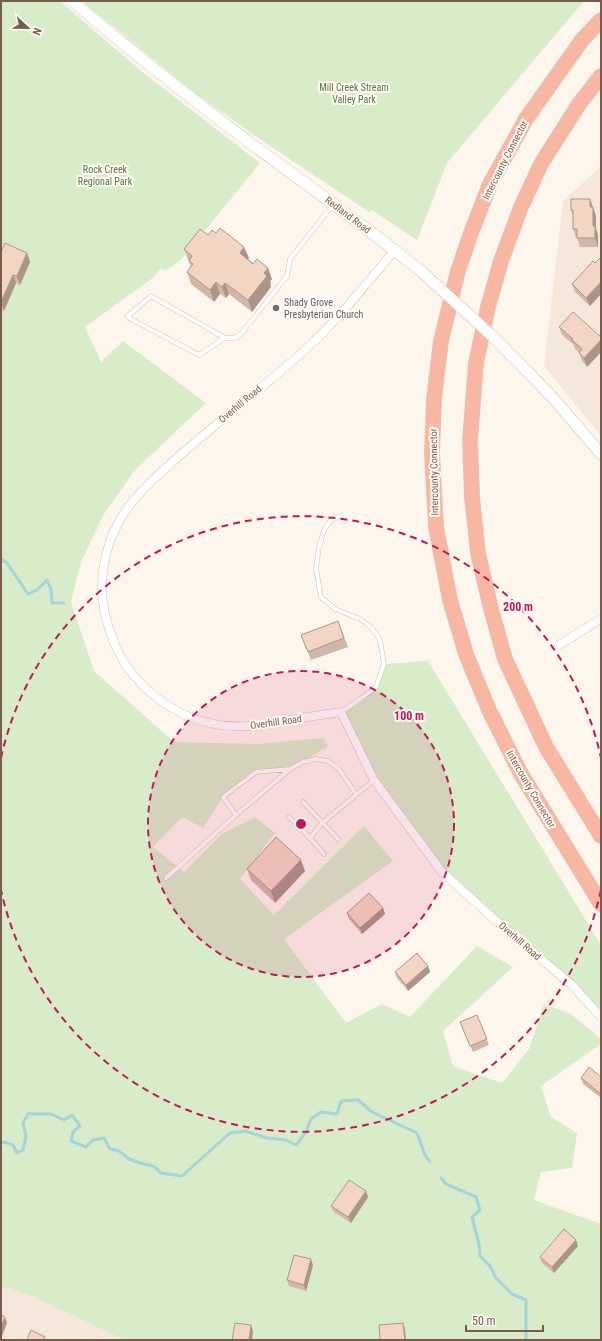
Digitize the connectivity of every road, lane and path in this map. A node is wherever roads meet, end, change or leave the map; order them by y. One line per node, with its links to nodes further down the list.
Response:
1 (72, 1): 4 (main road, Redland Road)
2 (601, 20): 24 (highway, Intercounty Connector)
3 (601, 76): 19 (highway)
4 (334, 204): 5 (main road, Redland Road); 6 (lane)
5 (395, 250): 7 (main road, Redland Road, bridge); 11 (street, Overhill Road)
6 (225, 338): 6 (lane)
7 (601, 454)
8 (341, 516): 11 (lane)
9 (601, 619): 10 (street)
10 (559, 645)
11 (341, 712): 13 (street, Overhill Road)
12 (290, 769): 14 (lane); 16 (lane); 16 (lane)
13 (374, 780): 14 (lane); 25 (street, Overhill Road)
14 (356, 794): 18 (lane)
15 (303, 802): 18 (lane)
16 (236, 815): 23 (lane)
17 (289, 817): 20 (lane)
18 (322, 823): 20 (lane); 21 (lane)
19 (601, 836)
20 (310, 838): 22 (lane)
21 (338, 839)
22 (324, 854)
23 (166, 878)
24 (601, 904)
25 (601, 1017)

